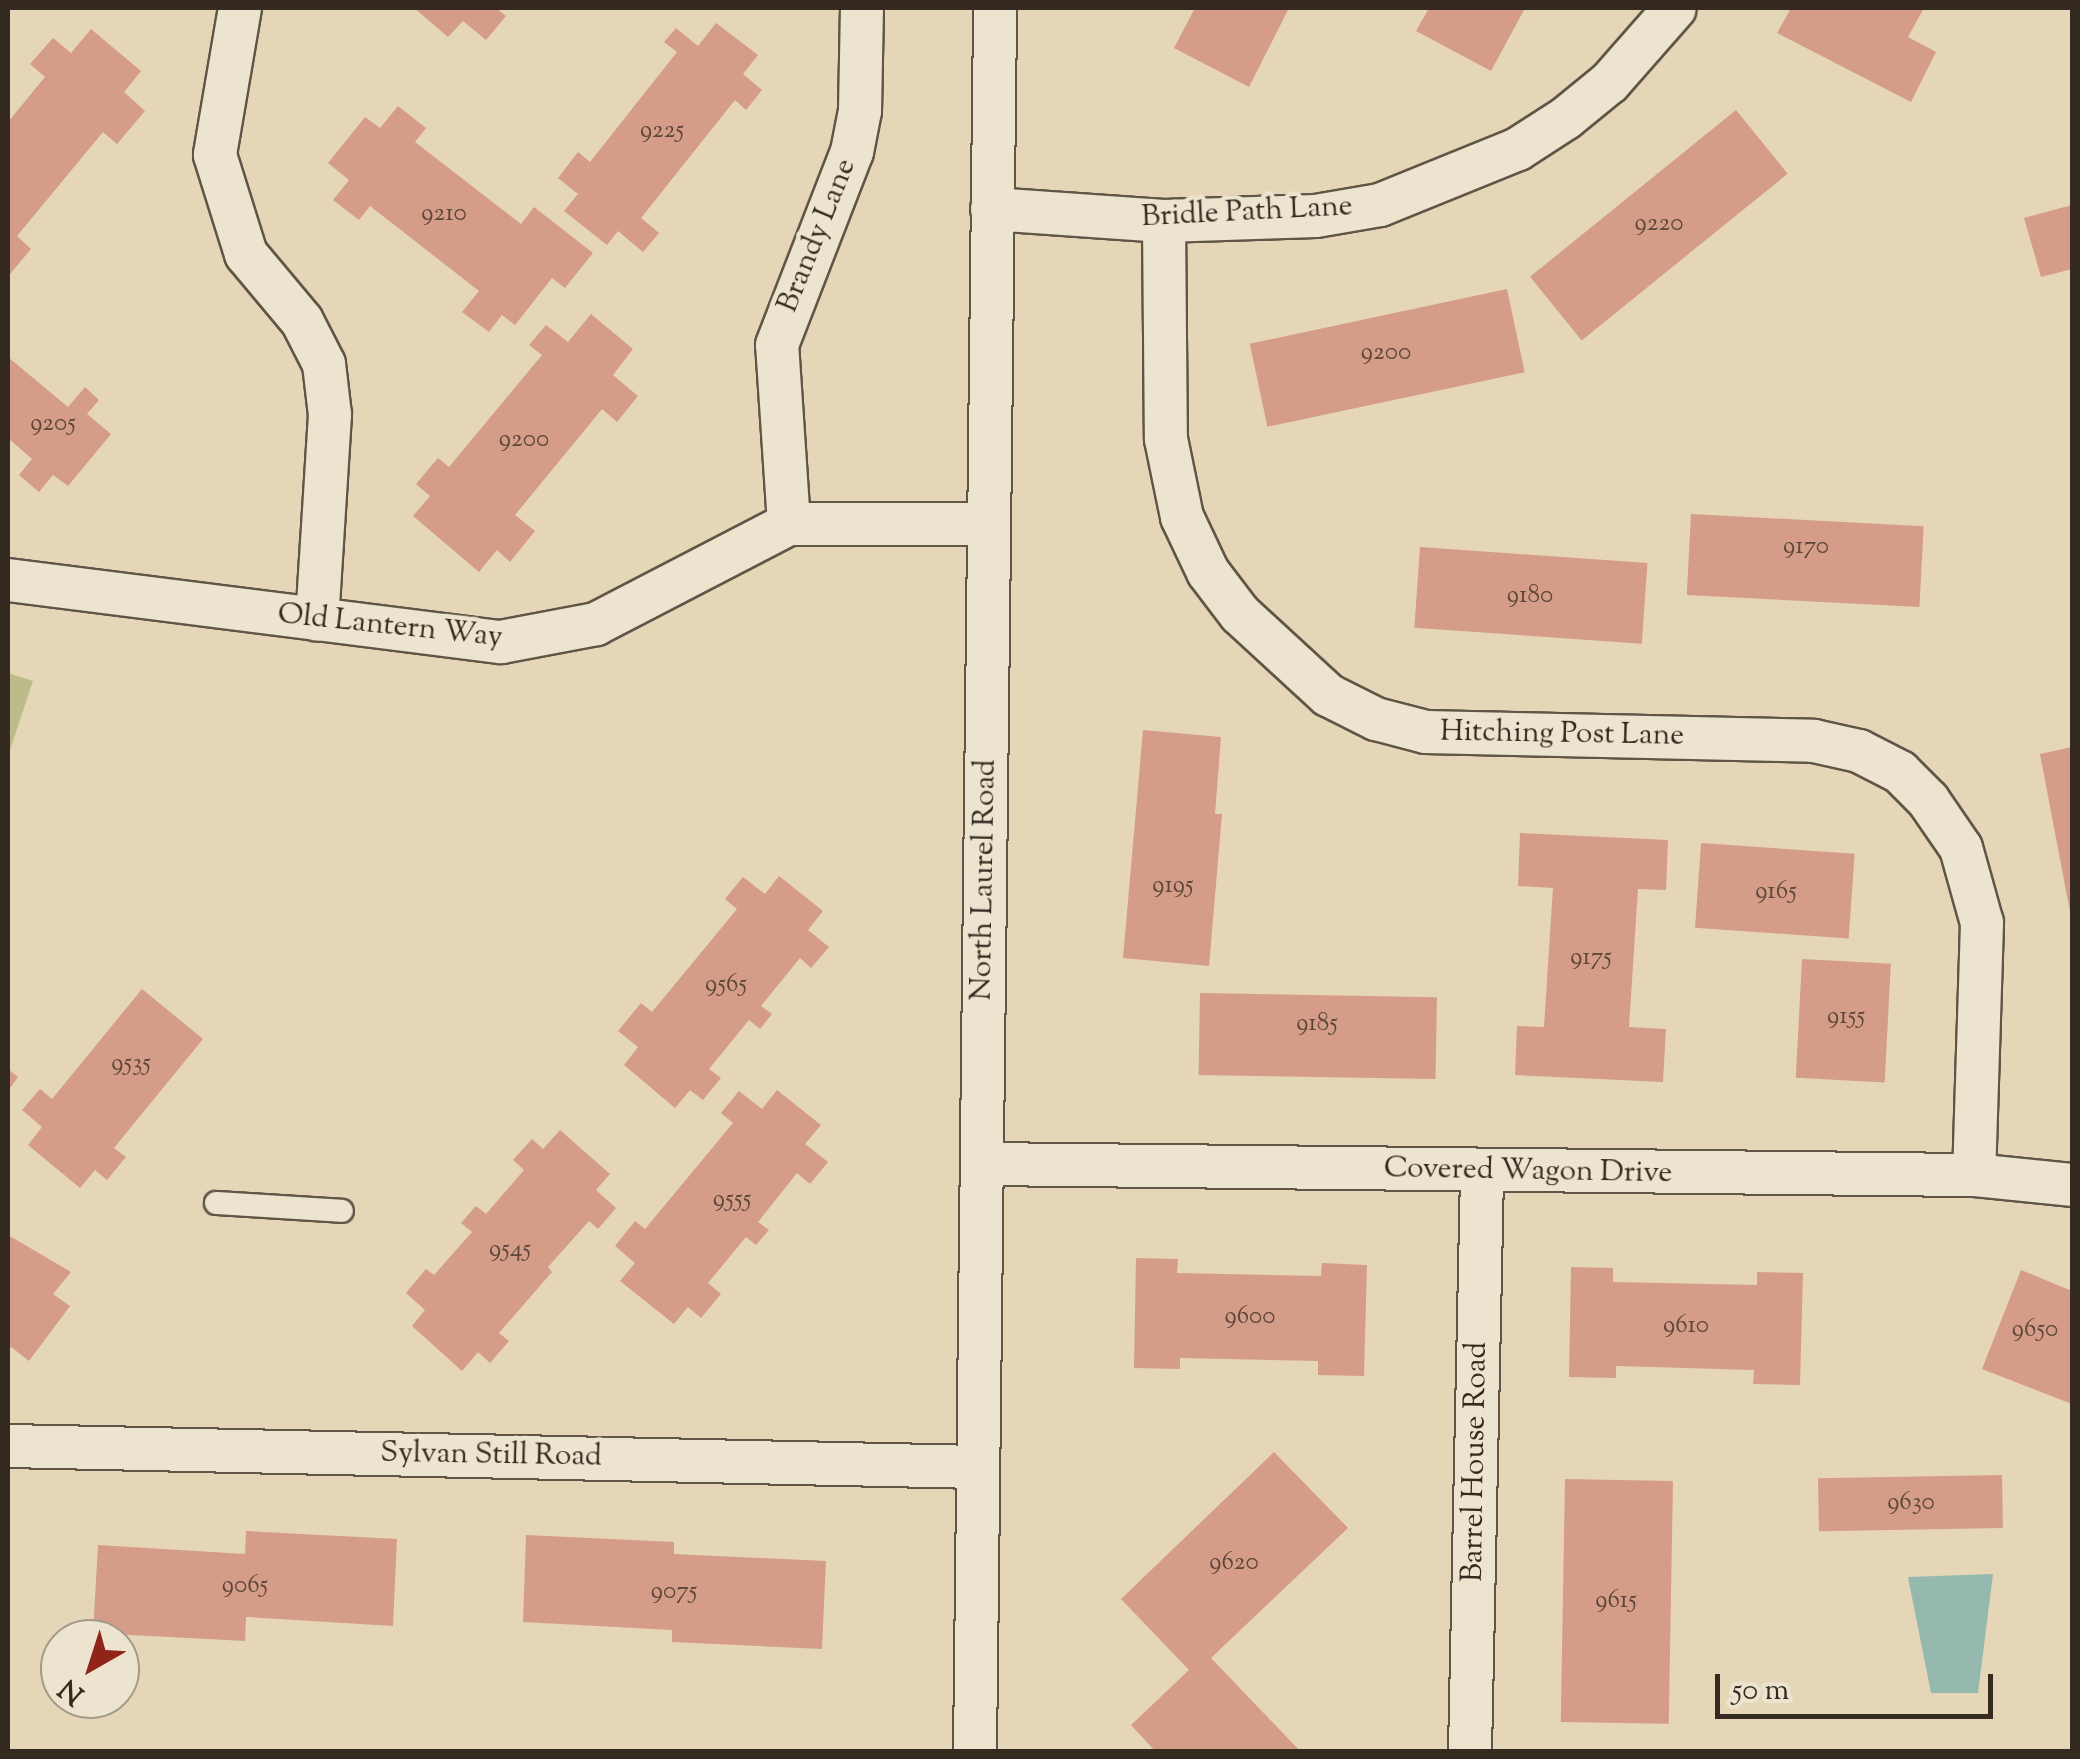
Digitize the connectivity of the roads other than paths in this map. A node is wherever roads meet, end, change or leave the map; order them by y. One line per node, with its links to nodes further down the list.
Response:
1 (240, 8): 10 (street)
2 (862, 8): 7 (street, Brandy Lane)
3 (996, 8): 5 (street, North Laurel Road)
4 (1675, 8): 6 (street, Bridle Path Lane)
5 (992, 209): 6 (street, Bridle Path Lane); 8 (street, North Laurel Road)
6 (1164, 221): 13 (street, Hitching Post Lane)
7 (789, 524): 8 (street, Old Lantern Way); 10 (street, Old Lantern Way)
8 (989, 524): 11 (street, North Laurel Road)
9 (8, 580): 10 (street, Old Lantern Way)
10 (316, 620)
11 (983, 1164): 12 (street, Covered Wagon Drive); 18 (street, North Laurel Road)
12 (1482, 1172): 13 (street, Covered Wagon Drive); 20 (street, Barrel House Road)
13 (1974, 1175): 14 (street, Covered Wagon Drive)
14 (2072, 1186)
15 (216, 1203): 16 (lane)
16 (342, 1211)
17 (8, 1446): 18 (street, Sylvan Still Road)
18 (976, 1467): 19 (street, North Laurel Road)
19 (975, 1752)
20 (1470, 1752)

